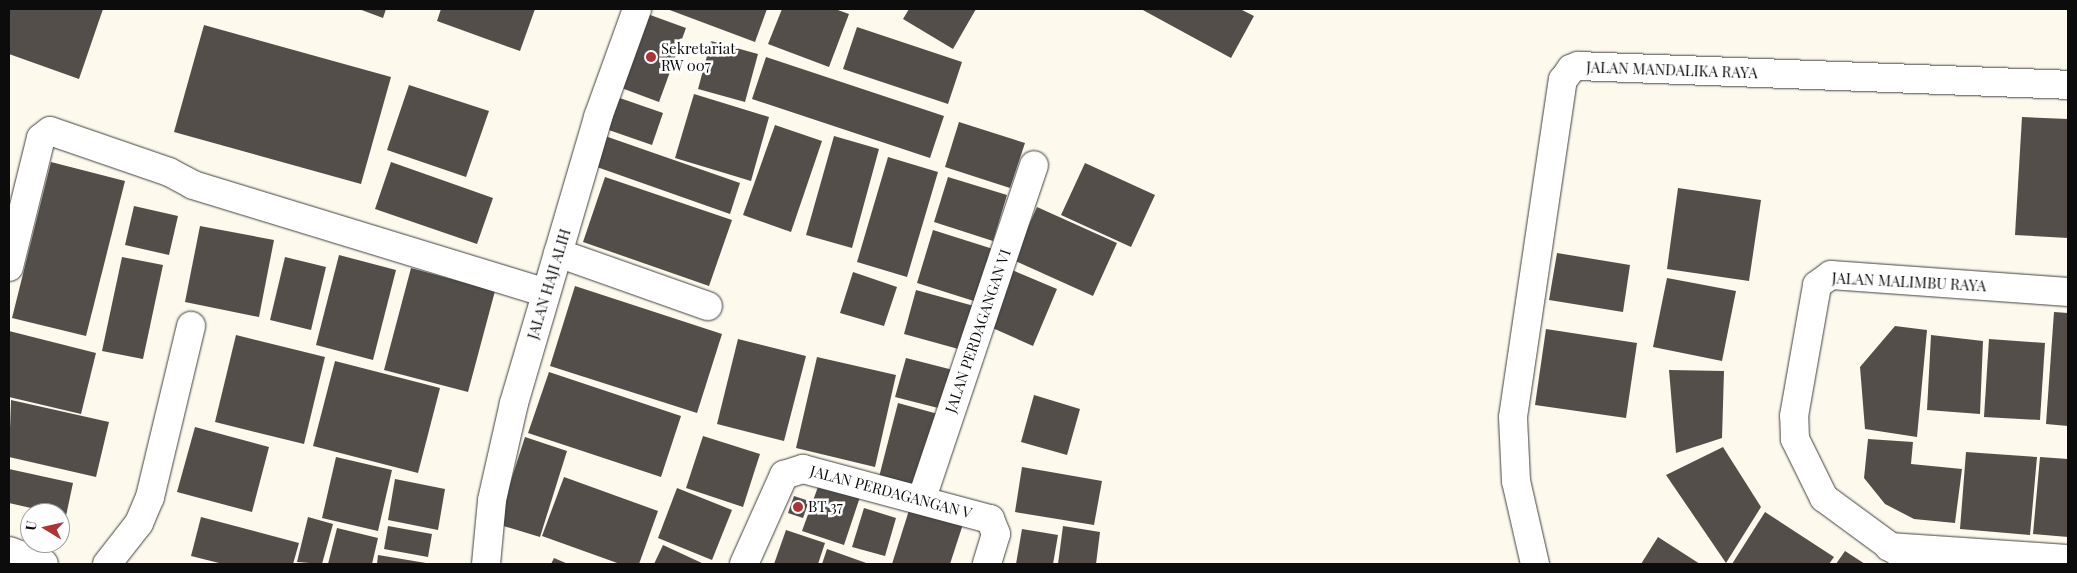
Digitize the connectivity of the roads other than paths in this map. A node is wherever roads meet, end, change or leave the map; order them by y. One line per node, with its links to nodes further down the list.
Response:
1 (637, 9): 4 (street, JALAN HAJI ALIH)
2 (2068, 85): 19 (street, JALAN MANDALIKA RAYA)
3 (1034, 165): 10 (street, JALAN PERDAGANGAN VI)
4 (558, 253): 7 (street, JALAN HAJI ALIH); 8 (street)
5 (9, 267): 7 (street)
6 (2068, 292): 11 (street, JALAN MALIMBU RAYA)
7 (546, 293): 16 (street, JALAN HAJI ALIH)
8 (708, 306)
9 (191, 326): 15 (street)
10 (922, 498): 17 (street, JALAN PERDAGANGAN V); 18 (street, JALAN PERDAGANGAN V)
11 (1890, 547): 13 (street); 20 (street, JALAN MALIMBU RAYA)
12 (9, 551): 14 (street)
13 (2068, 559)
14 (44, 564)
15 (107, 564)
16 (486, 564)
17 (744, 564)
18 (987, 564)
19 (1535, 564)
20 (1914, 564)

